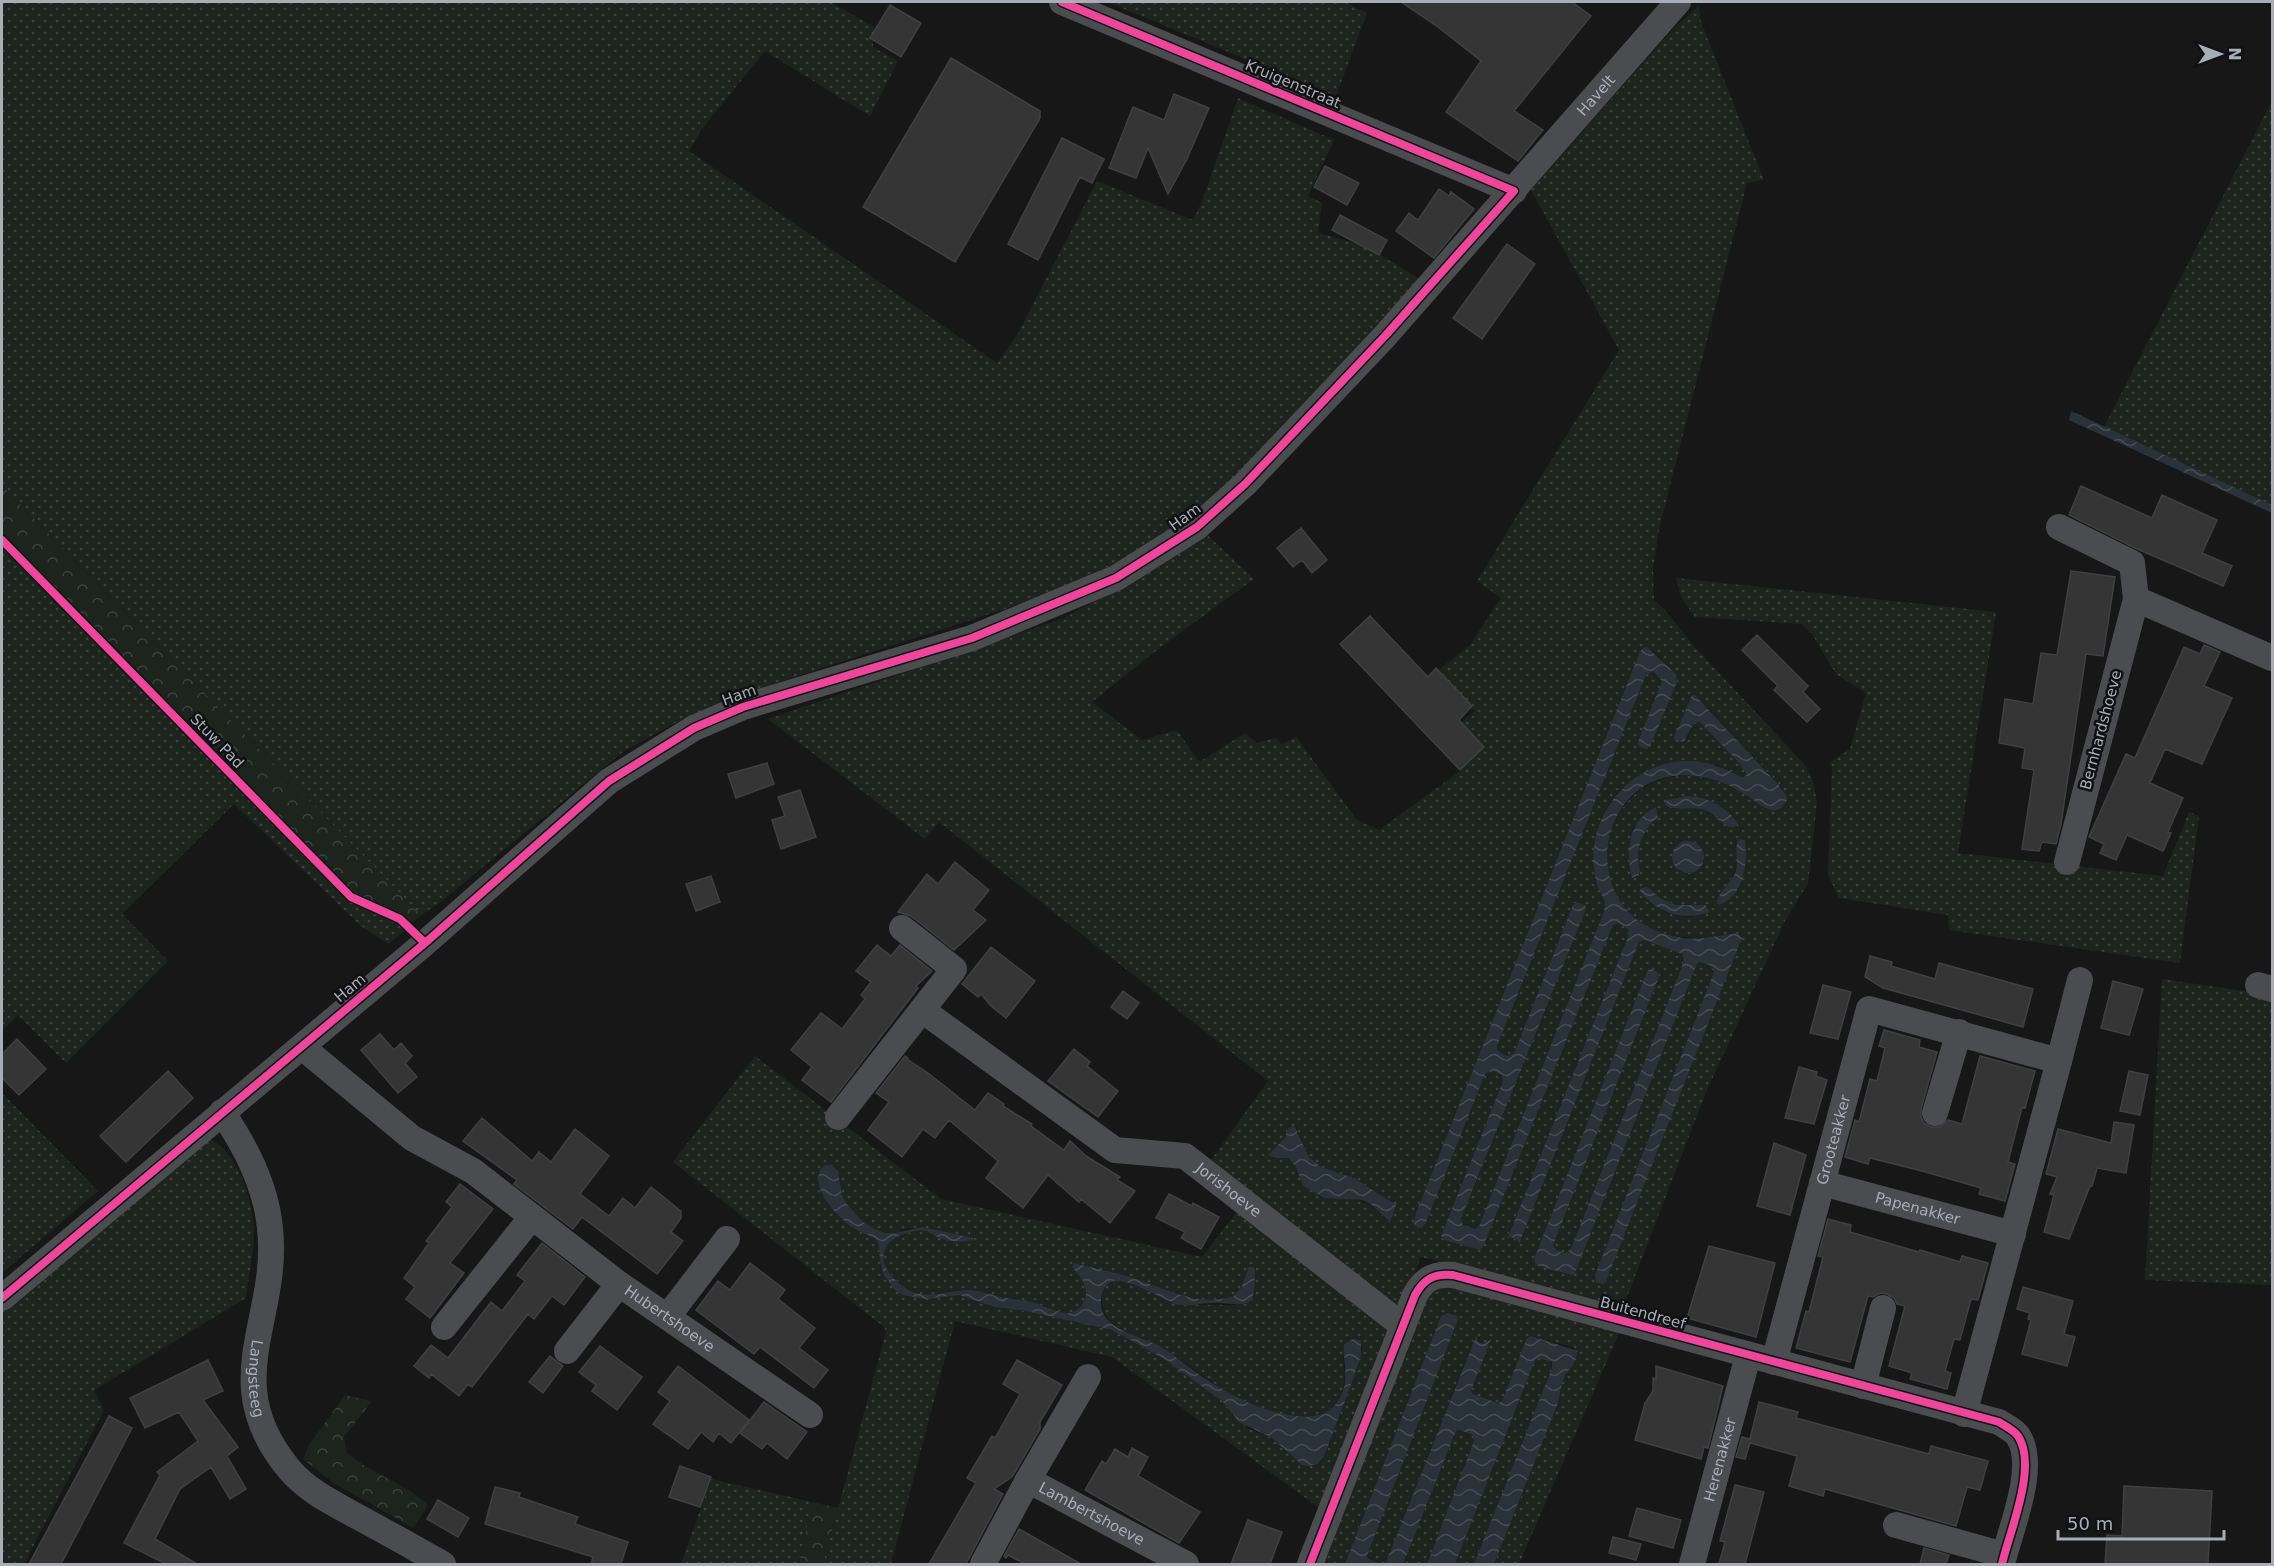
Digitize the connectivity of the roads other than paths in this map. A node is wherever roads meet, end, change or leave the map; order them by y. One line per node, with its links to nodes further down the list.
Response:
1 (1062, 2): 3 (street, Kruigenstraat)
2 (1678, 2): 3 (street, Havelt)
3 (1514, 191): 12 (street, Ham)
4 (2060, 527): 5 (street, Bernhardshoeve)
5 (2136, 599): 6 (street); 7 (street, Bernhardshoeve)
6 (2272, 658)
7 (2067, 862)
8 (902, 928): 10 (street)
9 (2080, 980): 13 (street)
10 (922, 1010): 16 (street); 25 (street, Jorishoeve)
11 (1959, 1032): 13 (street, Grooteakker); 15 (street); 17 (street, Grooteakker)
12 (302, 1047): 14 (street, Ham); 18 (street, Hubertshoeve)
13 (2060, 1060): 19 (street)
14 (222, 1112): 22 (street, Ham); 37 (street, Langsteeg)
15 (1935, 1113)
16 (838, 1117)
17 (1822, 1183): 19 (street, Papenakker); 29 (street, Grooteakker)
18 (531, 1218): 21 (street, Hubertshoeve); 26 (street)
19 (2013, 1234): 32 (street)
20 (727, 1239): 24 (street)
21 (619, 1284): 24 (street, Hubertshoeve); 27 (street)
22 (2, 1298)
23 (1883, 1308): 31 (street)
24 (668, 1316): 33 (street, Hubertshoeve)
25 (1403, 1326): 28 (street, Buitendreef); 40 (street, Buitendreef)
26 (444, 1327)
27 (567, 1351)
28 (1748, 1356): 29 (street, Buitendreef); 41 (street, Herenakker)
29 (1774, 1362): 31 (street, Buitendreef)
30 (1088, 1377): 34 (street, Lambertshoeve)
31 (1863, 1386): 32 (street, Buitendreef)
32 (1964, 1413): 36 (street, Buitendreef)
33 (810, 1415)
34 (1028, 1480): 38 (street, Lambertshoeve); 39 (street, Lambertshoeve)
35 (1896, 1525): 36 (street)
36 (2003, 1560)
37 (443, 1564)
38 (983, 1564)
39 (1186, 1564)
40 (1310, 1564)
41 (1692, 1564)

